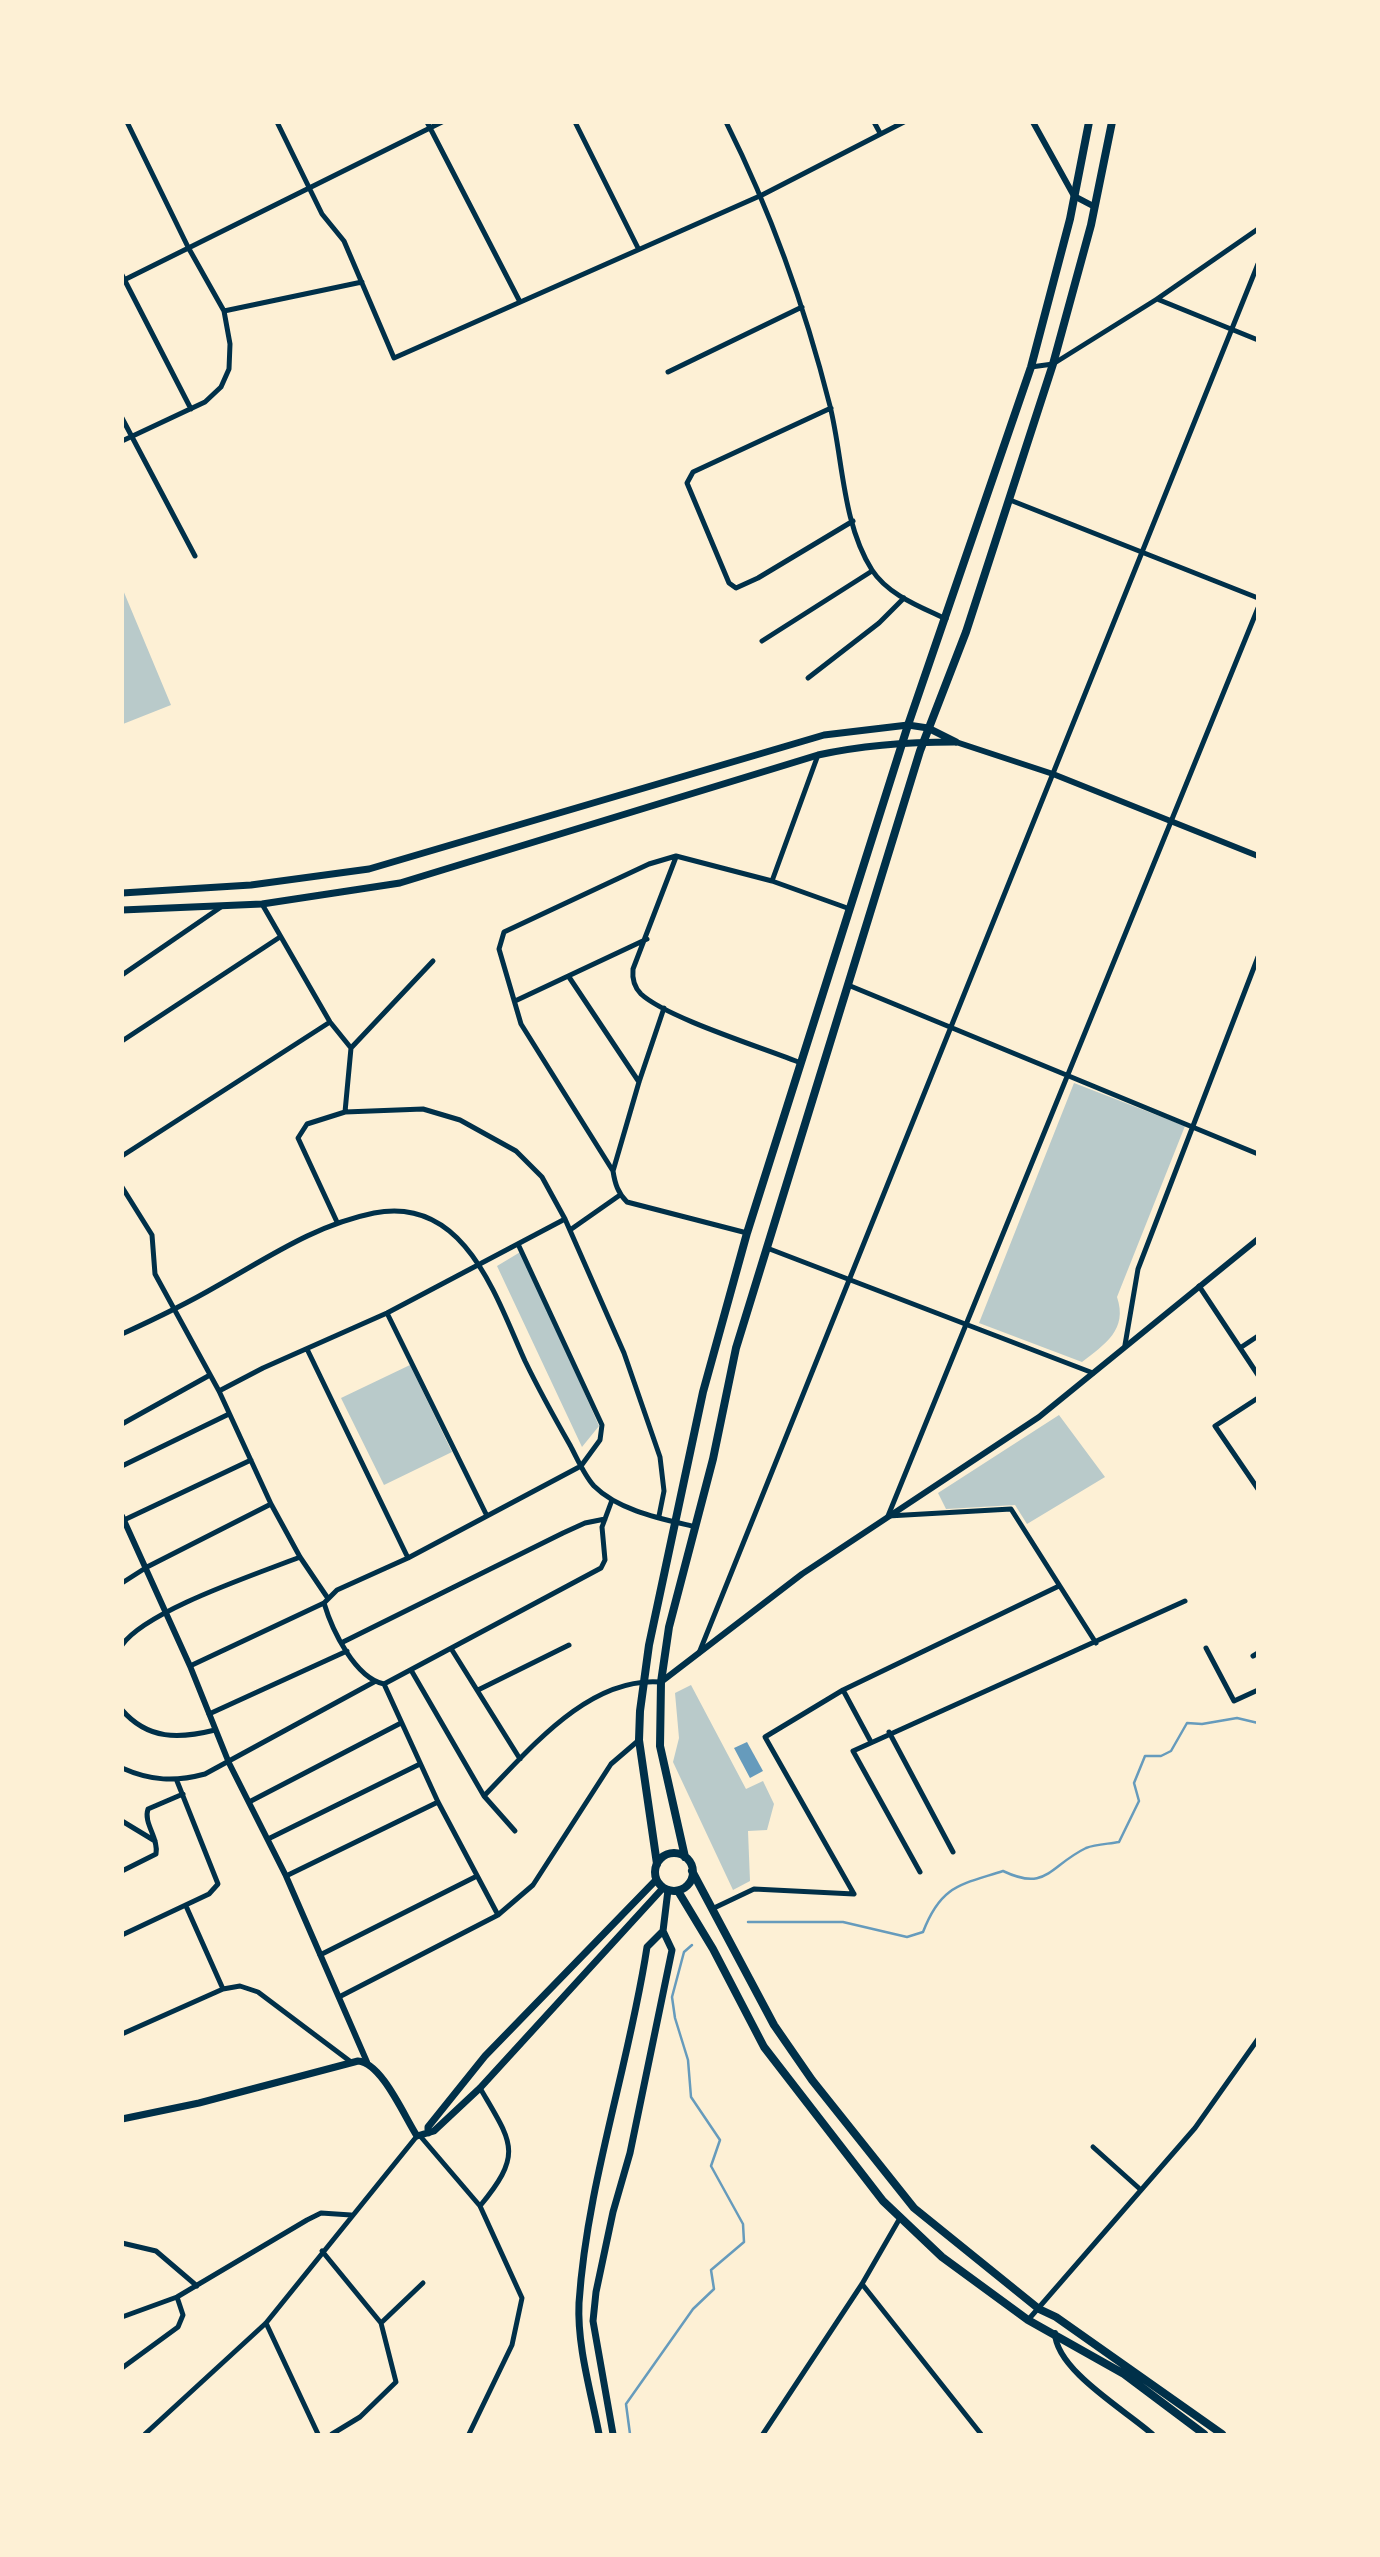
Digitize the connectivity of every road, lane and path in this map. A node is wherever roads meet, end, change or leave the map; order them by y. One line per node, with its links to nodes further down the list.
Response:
1 (127, 122): 18 (street)
2 (276, 122): 13 (street)
3 (442, 122): 11 (street)
4 (575, 122): 19 (street)
5 (726, 122): 14 (street)
6 (874, 122): 12 (street)
7 (904, 122): 12 (street)
8 (1033, 122): 15 (street)
9 (1089, 122): 15 (main road)
10 (1112, 122): 16 (main road)
11 (428, 125): 13 (street); 24 (street)
12 (880, 134): 14 (street)
13 (308, 187): 18 (street); 22 (street)
14 (762, 195): 19 (street); 25 (street)
15 (1074, 196): 16 (street); 30 (main road)
16 (1095, 207): 29 (main road)
17 (1258, 229): 23 (street)
18 (188, 247): 21 (street); 26 (street)
19 (638, 248): 24 (street)
20 (1258, 264): 27 (street)
21 (123, 278): 33 (street)
22 (362, 282): 24 (street); 26 (street)
23 (1157, 299): 27 (street); 29 (street)
24 (519, 300)
25 (802, 307): 31 (street); 32 (street)
26 (224, 311): 33 (street)
27 (1231, 330): 28 (street); 39 (street)
28 (1258, 340)
29 (1053, 364): 30 (street); 37 (main road)
30 (1031, 367): 45 (main road)
31 (668, 372)
32 (831, 408): 38 (street); 38 (street)
33 (191, 409): 35 (street)
34 (122, 418): 35 (street)
35 (132, 437): 36 (street); 40 (street)
36 (122, 441)
37 (1010, 500): 39 (street); 49 (main road)
38 (853, 521): 41 (street)
39 (1142, 552): 43 (street); 54 (street)
40 (195, 556)
41 (872, 570): 42 (street); 46 (street)
42 (904, 598): 45 (street); 47 (street)
43 (1258, 598)
44 (1258, 608): 55 (street)
45 (946, 619): 48 (main road)
46 (762, 641)
47 (808, 678)
48 (908, 725): 49 (main road); 50 (main road); 59 (main road)
49 (929, 728): 51 (main road); 52 (main road)
50 (903, 741): 51 (main road); 53 (main road); 62 (main road)
51 (923, 741): 52 (main road); 70 (main road)
52 (956, 741): 54 (street)
53 (818, 755): 58 (street); 60 (main road)
54 (1052, 774): 55 (street); 74 (street)
55 (1171, 821): 57 (street); 78 (street)
56 (676, 856): 58 (street); 65 (street); 71 (street)
57 (1258, 856)
58 (772, 881): 62 (street)
59 (122, 893)
60 (262, 904): 61 (main road); 64 (street)
61 (223, 905): 63 (main road); 68 (street)
62 (850, 909): 77 (main road)
63 (122, 911)
64 (280, 937): 73 (street); 75 (street)
65 (647, 939): 69 (street); 72 (street)
66 (1258, 957): 81 (street)
67 (433, 961): 76 (street)
68 (122, 975)
69 (569, 977): 71 (street); 79 (street)
70 (848, 985): 74 (street); 93 (main road)
71 (515, 1001): 84 (street)
72 (664, 1009): 77 (street); 79 (street)
73 (330, 1022): 76 (street); 83 (street)
74 (951, 1027): 78 (street); 95 (street)
75 (122, 1041)
76 (351, 1048): 80 (street)
77 (801, 1063): 90 (main road)
78 (1067, 1076): 81 (street); 99 (street)
79 (639, 1082): 84 (street)
80 (345, 1112): 87 (street); 88 (street)
81 (1190, 1126): 82 (street); 102 (street)
82 (1258, 1154)
83 (122, 1156)
84 (613, 1171): 86 (street)
85 (122, 1187): 97 (street)
86 (620, 1195): 89 (street); 90 (street)
87 (565, 1219): 89 (street); 92 (street)
88 (337, 1222): 94 (street); 97 (street)
89 (570, 1230): 119 (street)
90 (747, 1233): 123 (main road)
91 (1258, 1239): 96 (street)
92 (518, 1244): 94 (street); 114 (street)
93 (767, 1248): 95 (street); 124 (main road)
94 (481, 1264): 98 (street); 114 (street)
95 (849, 1280): 99 (street); 140 (street)
96 (1199, 1286): 102 (street); 103 (street)
97 (174, 1310): 100 (street); 106 (street)
98 (387, 1313): 104 (street); 118 (street)
99 (966, 1324): 105 (street); 120 (street)
100 (122, 1334)
101 (1258, 1336): 103 (street)
102 (1125, 1345): 105 (street)
103 (1240, 1348): 107 (street)
104 (307, 1349): 108 (street); 126 (street)
105 (1093, 1373): 120 (street)
106 (210, 1375): 108 (street); 111 (street)
107 (1258, 1375)
108 (219, 1391): 110 (street)
109 (1258, 1398): 115 (street)
110 (229, 1414): 112 (street); 113 (street)
111 (122, 1424)
112 (251, 1460): 117 (street); 121 (street)
113 (122, 1466)
114 (581, 1466): 116 (street); 118 (street)
115 (1258, 1489)
116 (612, 1500): 119 (street); 122 (street)
117 (271, 1504): 125 (street); 127 (street)
118 (487, 1516): 126 (street)
119 (659, 1516): 123 (street)
120 (888, 1516): 129 (street); 140 (street)
121 (123, 1518): 127 (street)
122 (605, 1519): 133 (street); 138 (street)
123 (676, 1522): 124 (street); 143 (main road)
124 (696, 1527): 145 (main road)
125 (300, 1557): 130 (street); 132 (street)
126 (408, 1558): 130 (street)
127 (147, 1567): 128 (street); 132 (street)
128 (122, 1583)
129 (1059, 1586): 134 (street); 148 (street)
130 (326, 1600): 133 (street); 141 (street)
131 (1185, 1601): 134 (street)
132 (166, 1613): 135 (street); 141 (street)
133 (343, 1642): 139 (street)
134 (1096, 1643): 154 (street)
135 (122, 1645)
136 (569, 1645): 147 (street)
137 (1206, 1648): 149 (street)
138 (452, 1650): 142 (street); 147 (street)
139 (347, 1651): 144 (street); 151 (street)
140 (699, 1653): 145 (street)
141 (190, 1666): 151 (street)
142 (411, 1670): 146 (street); 163 (street)
143 (645, 1680): 145 (street); 155 (main road); 157 (street)
144 (374, 1682): 146 (street); 158 (street)
145 (661, 1682): 171 (main road)
146 (384, 1684): 152 (street)
147 (478, 1690): 157 (street)
148 (843, 1690): 156 (street); 182 (street)
149 (1258, 1690)
150 (122, 1710): 153 (street)
151 (209, 1714): 153 (street)
152 (401, 1723): 159 (street); 164 (street)
153 (215, 1730): 158 (street)
154 (889, 1732): 156 (street); 170 (street)
155 (639, 1740): 172 (main road); 183 (street)
156 (871, 1742): 175 (street)
157 (520, 1759): 163 (street)
158 (229, 1763): 161 (street); 164 (street)
159 (420, 1764): 165 (street); 168 (street)
160 (122, 1768): 161 (street)
161 (177, 1781): 162 (street)
162 (183, 1794): 169 (street); 181 (street)
163 (484, 1796): 167 (street)
164 (251, 1801): 168 (street)
165 (438, 1802): 176 (street); 177 (street)
166 (122, 1821): 169 (street)
167 (515, 1831)
168 (268, 1839): 176 (street)
169 (155, 1842): 173 (street)
170 (953, 1852)
171 (685, 1857): 172 (main road); 174 (main road)
172 (657, 1864): 178 (main road)
173 (122, 1871)
174 (692, 1871): 180 (main road); 182 (main road)
175 (920, 1872)
176 (286, 1875): 186 (street)
177 (475, 1877): 183 (street); 186 (street)
178 (656, 1880): 179 (main road); 195 (main road)
179 (665, 1889): 180 (main road); 184 (main road); 193 (main road)
180 (678, 1891): 200 (main road)
181 (186, 1906): 185 (street); 187 (street)
182 (713, 1908): 207 (main road)
183 (498, 1915): 188 (street)
184 (663, 1931): 218 (main road); 219 (main road)
185 (122, 1935)
186 (320, 1955): 188 (street)
187 (223, 1989): 189 (street); 191 (street)
188 (338, 1997): 192 (street)
189 (123, 2032)
190 (1258, 2039): 197 (street)
191 (351, 2062): 192 (main road); 194 (main road)
192 (367, 2062): 195 (main road)
193 (480, 2088): 195 (main road); 198 (street)
194 (122, 2119)
195 (422, 2135): 198 (street); 199 (street)
196 (1093, 2147): 197 (street)
197 (1141, 2190): 207 (street)
198 (480, 2206): 217 (street)
199 (351, 2215): 202 (street); 205 (street)
200 (900, 2218): 204 (street); 209 (main road)
201 (122, 2243): 205 (street)
202 (323, 2251): 210 (street); 211 (street)
203 (424, 2283): 211 (street)
204 (862, 2284): 220 (street); 221 (street)
205 (197, 2286): 206 (street)
206 (177, 2297): 208 (street); 213 (street)
207 (1039, 2309): 209 (street); 224 (main road)
208 (122, 2317)
209 (1028, 2320): 212 (main road)
210 (265, 2323): 214 (street); 215 (street)
211 (381, 2323): 216 (street)
212 (1055, 2332): 222 (street); 223 (main road)
213 (122, 2368)
214 (145, 2434)
215 (318, 2434)
216 (332, 2434)
217 (469, 2434)
218 (599, 2434)
219 (613, 2434)
220 (763, 2434)
221 (981, 2434)
222 (1152, 2434)
223 (1204, 2434)
224 (1222, 2434)

